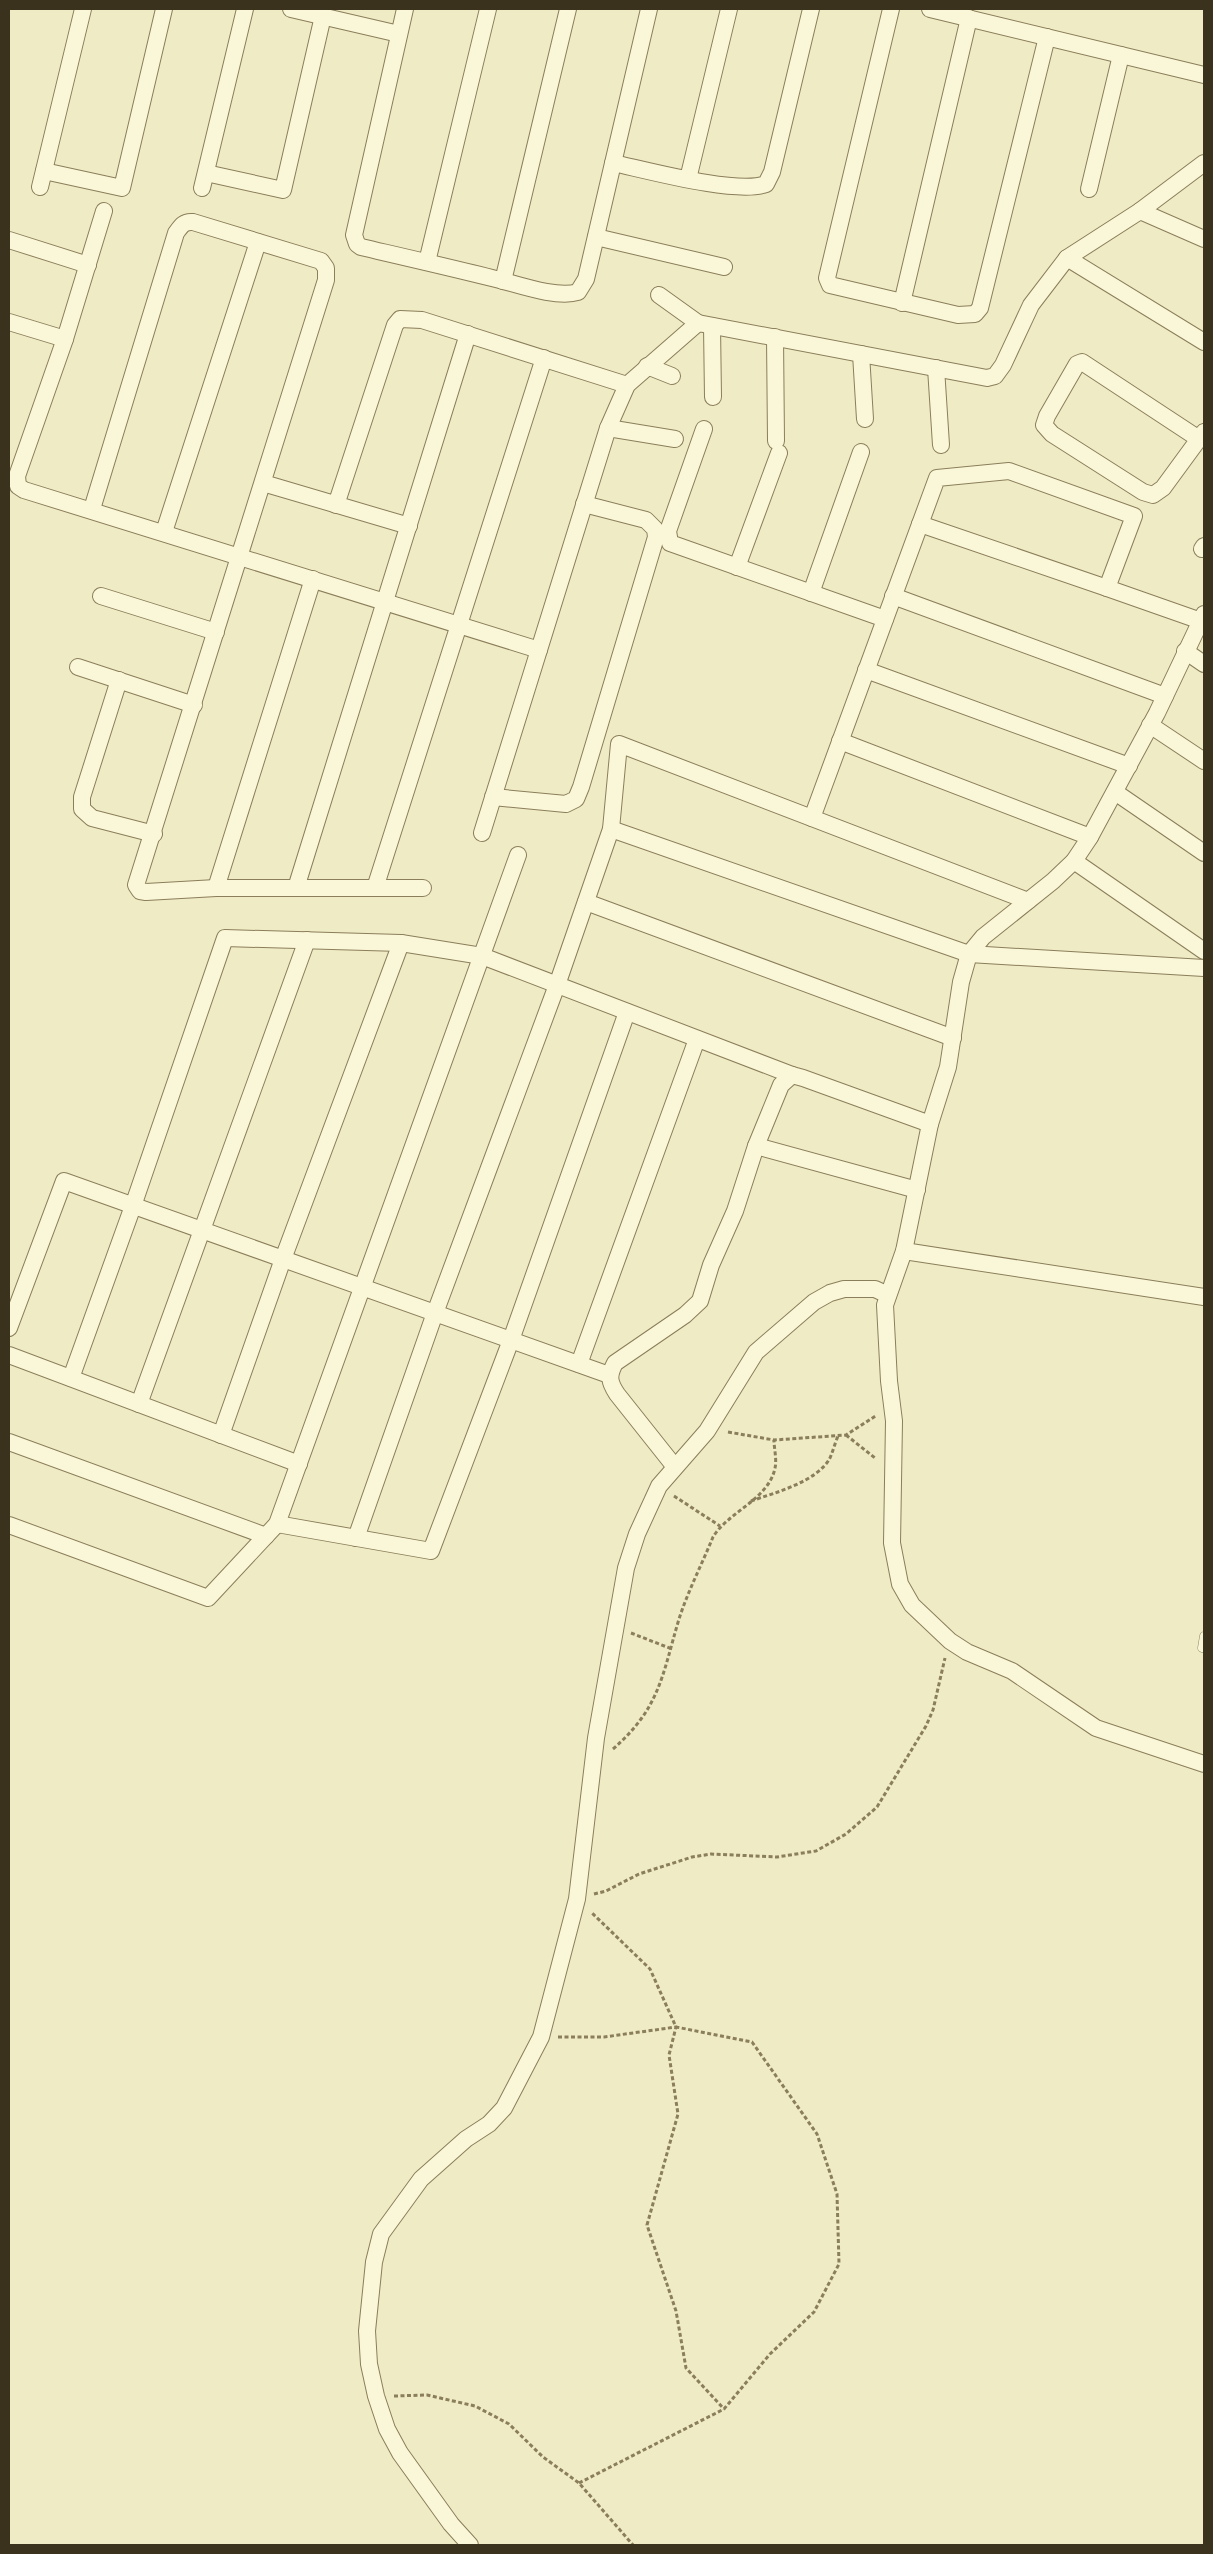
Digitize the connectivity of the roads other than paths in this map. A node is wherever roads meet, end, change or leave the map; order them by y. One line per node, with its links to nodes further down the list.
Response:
1 (83, 9): 21 (street)
2 (164, 9): 21 (street)
3 (245, 9): 13 (street)
4 (291, 9): 13 (street)
5 (405, 9): 15 (street)
6 (488, 9): 32 (street)
7 (568, 9): 35 (street)
8 (649, 9): 19 (street)
9 (729, 9): 22 (street)
10 (811, 9): 22 (street)
11 (892, 9): 37 (street)
12 (930, 9): 14 (street)
13 (323, 16): 15 (street)
14 (969, 18): 16 (street); 37 (street)
15 (400, 34): 32 (street)
16 (1047, 37): 17 (street); 37 (street)
17 (1122, 55): 18 (street); 24 (street)
18 (1204, 75)
19 (613, 163): 22 (street); 27 (street)
20 (1204, 164): 25 (street)
21 (44, 170): 23 (street)
22 (688, 179)
23 (40, 187)
24 (1089, 189)
25 (1140, 211): 28 (street); 31 (street)
26 (104, 212): 33 (street)
27 (596, 237): 34 (street); 35 (street)
28 (1204, 239)
29 (9, 240): 33 (street)
30 (258, 242): 58 (street); 61 (street); 64 (street)
31 (1067, 258): 43 (street); 47 (street)
32 (427, 262): 35 (street)
33 (88, 265): 42 (street)
34 (724, 267)
35 (503, 281)
36 (659, 295): 39 (street)
37 (902, 303)
38 (9, 322): 42 (street)
39 (705, 324): 41 (street); 46 (street); 50 (street)
40 (468, 334): 45 (street); 59 (street); 63 (street)
41 (774, 337): 44 (street); 66 (street)
42 (65, 339): 61 (street)
43 (1204, 342)
44 (862, 354): 47 (street); 51 (street)
45 (544, 358): 49 (street); 75 (street)
46 (647, 366): 48 (street); 49 (street)
47 (936, 368): 56 (street)
48 (672, 376)
49 (627, 385): 52 (street)
50 (713, 397)
51 (865, 419)
52 (608, 428): 55 (street); 60 (street)
53 (704, 429): 66 (street)
54 (1202, 435): 54 (street)
55 (674, 439)
56 (941, 444)
57 (861, 452): 69 (street)
58 (263, 483): 59 (street); 65 (street)
59 (336, 504): 63 (street)
60 (584, 504): 77 (street); 90 (street)
61 (92, 509): 64 (street)
62 (920, 524): 68 (street); 68 (street); 71 (street)
63 (409, 526): 72 (street)
64 (164, 532): 65 (street)
65 (240, 556): 67 (street); 76 (street)
66 (736, 566): 69 (street)
67 (313, 579): 72 (street); 99 (street)
68 (1107, 588): 73 (street)
69 (811, 593): 74 (street)
70 (101, 596): 76 (street)
71 (893, 596): 74 (street); 83 (street)
72 (385, 602): 75 (street); 100 (street)
73 (1202, 617): 78 (street)
74 (885, 619): 81 (street)
75 (459, 624): 77 (street); 101 (street)
76 (216, 632): 84 (street)
77 (539, 650): 90 (street)
78 (1185, 651): 79 (street); 83 (street)
79 (1204, 664)
80 (78, 667): 82 (street)
81 (866, 670): 86 (street); 88 (street)
82 (119, 680): 84 (street); 94 (street)
83 (1165, 696): 85 (street)
84 (194, 705): 94 (street)
85 (1150, 725): 87 (street); 88 (street)
86 (840, 741): 91 (street); 95 (street)
87 (1204, 761)
88 (1129, 766): 89 (street)
89 (1115, 792): 95 (street); 96 (street)
90 (493, 797): 93 (street)
91 (812, 818): 92 (street); 103 (street)
92 (611, 829): 104 (street); 108 (street)
93 (482, 833)
94 (154, 834): 99 (street)
95 (1090, 837): 98 (street)
96 (1204, 852)
97 (518, 855): 109 (street)
98 (1074, 860): 103 (street); 107 (street)
99 (216, 888): 100 (street)
100 (296, 888): 101 (street)
101 (374, 888): 102 (street)
102 (423, 888)
103 (1028, 901): 108 (street)
104 (586, 902): 111 (street); 113 (street)
105 (307, 940): 106 (street); 119 (street); 120 (street)
106 (401, 943): 109 (street); 122 (street)
107 (1204, 951)
108 (969, 954): 110 (street); 113 (street)
109 (482, 956): 111 (street); 123 (street)
110 (1204, 968)
111 (558, 985): 112 (street); 126 (street)
112 (627, 1012): 114 (street); 128 (street)
113 (953, 1038): 116 (street)
114 (697, 1039): 115 (street); 130 (street)
115 (792, 1075): 116 (street); 117 (street)
116 (930, 1124): 118 (street)
117 (756, 1146): 118 (street); 131 (street)
118 (916, 1190): 121 (street)
119 (133, 1206): 120 (street); 127 (street); 132 (street)
120 (203, 1231): 122 (street); 133 (street)
121 (904, 1251): 124 (street); 125 (street)
122 (283, 1259): 123 (street); 134 (street)
123 (364, 1287): 126 (street); 136 (street)
124 (888, 1295): 137 (street); 143 (street)
125 (1204, 1297)
126 (435, 1313): 128 (street); 140 (street)
127 (9, 1328)
128 (511, 1340): 130 (street); 140 (street)
129 (9, 1356): 132 (street)
130 (579, 1364): 131 (street)
131 (609, 1374): 137 (street)
132 (71, 1378): 133 (street)
133 (140, 1404): 134 (street)
134 (221, 1435): 136 (street)
135 (9, 1442): 139 (street)
136 (299, 1464): 139 (street)
137 (674, 1467): 144 (street)
138 (9, 1525): 139 (street)
139 (272, 1530): 140 (street)
140 (356, 1538)
141 (1204, 1636): 142 (lane)
142 (1202, 1648)
143 (1204, 1764)
144 (470, 2545)

